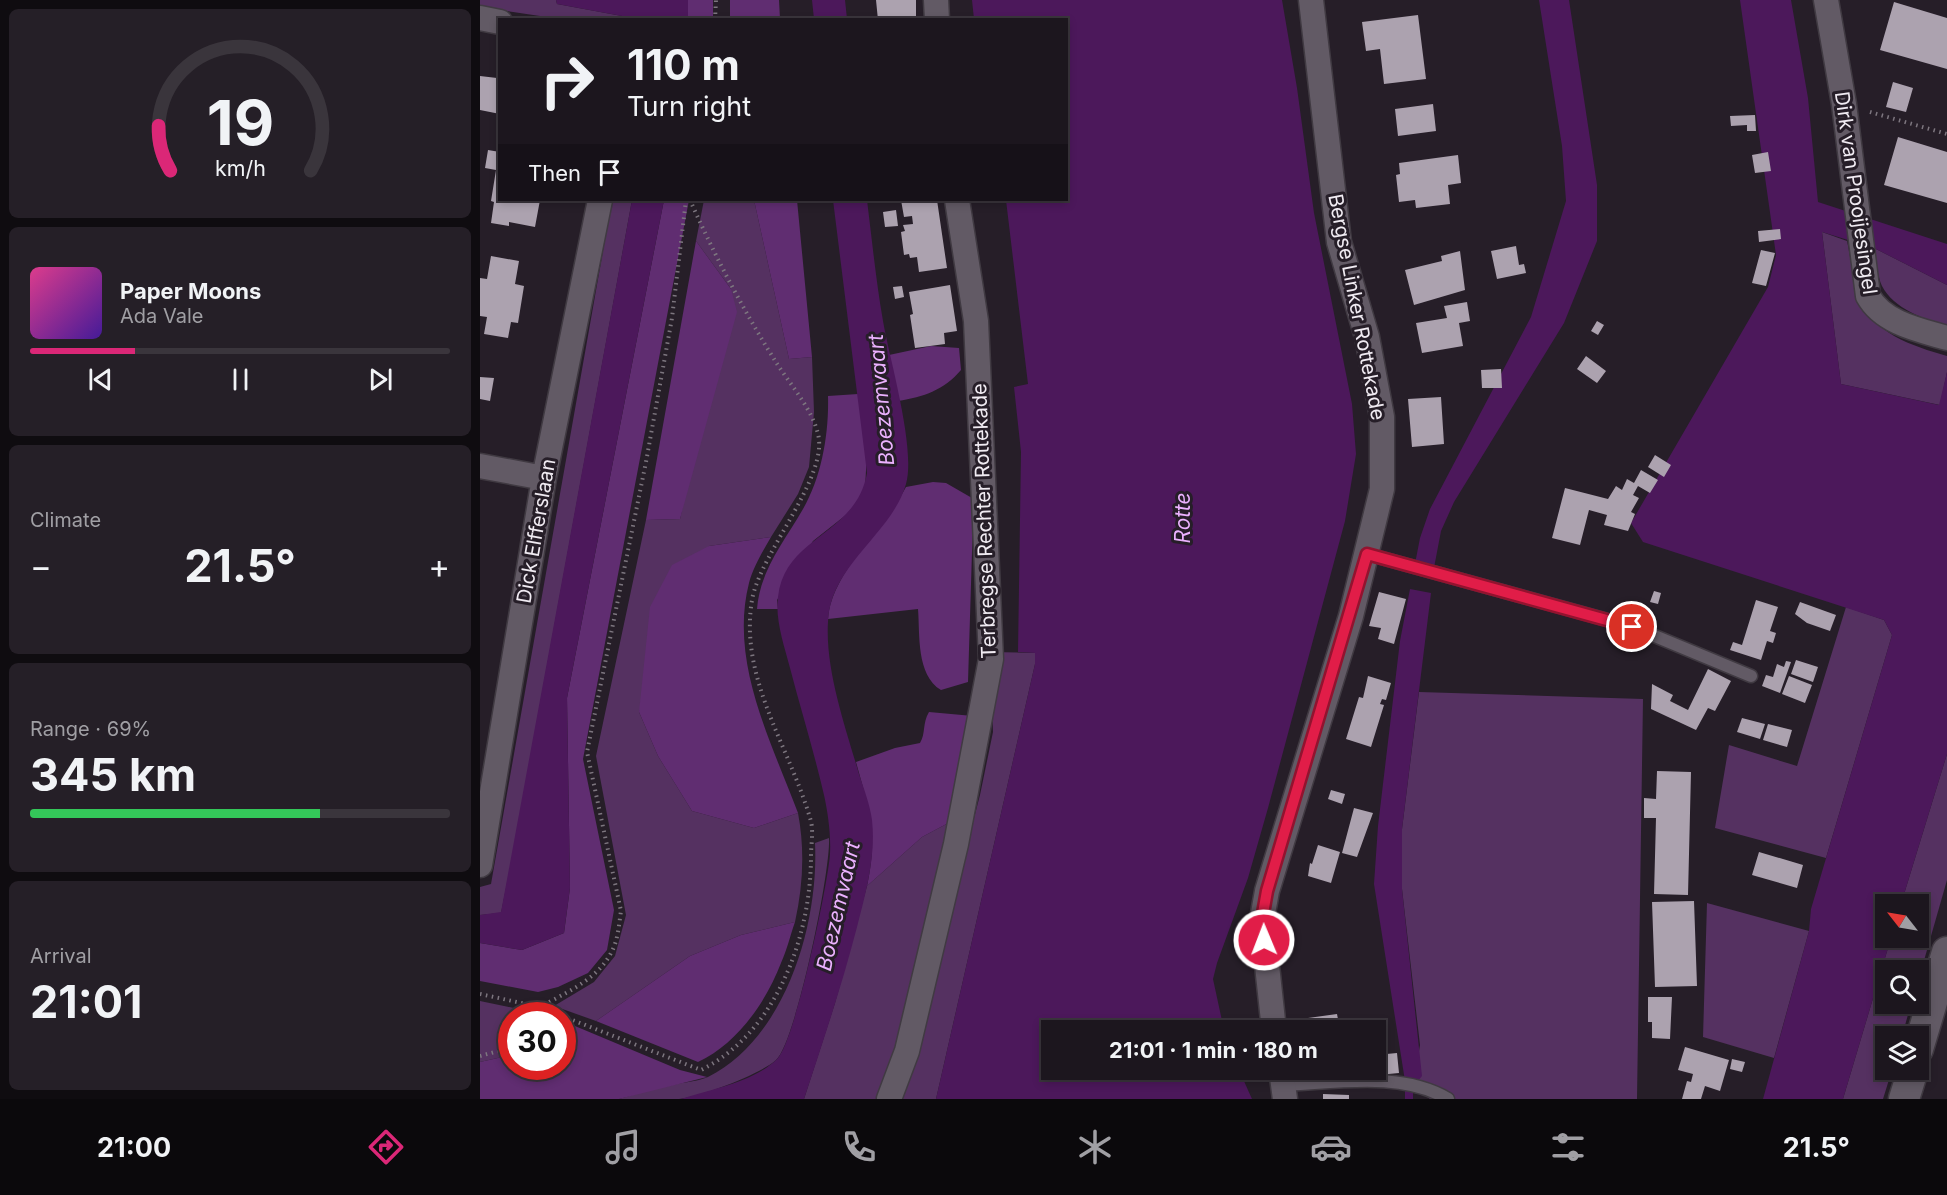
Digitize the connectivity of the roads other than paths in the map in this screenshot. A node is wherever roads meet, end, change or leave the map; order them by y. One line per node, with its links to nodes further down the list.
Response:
1 (936, 0): 5 (street)
2 (1311, 0): 12 (street, Bergse Linker Rottekade)
3 (1826, 0): 9 (street, Dirk van Prooijesingel)
4 (480, 18): 6 (street)
5 (937, 18)
6 (498, 22)
7 (600, 201): 11 (street, Dick Elfferslaan)
8 (957, 201): 20 (street, Terbregse Rechter Rottekade)
9 (1936, 335)
10 (480, 466): 11 (street)
11 (544, 478): 14 (street, Dick Elfferslaan)
12 (1367, 554): 13 (lane); 16 (street, Bergse Linker Rottekade)
13 (1751, 676)
14 (480, 865)
15 (1947, 952): 17 (street)
16 (1273, 1020)
17 (1925, 1026)
18 (1910, 1080): 22 (street)
19 (1283, 1084): 21 (lane)
20 (889, 1099)
21 (1448, 1099)
22 (1904, 1099)

